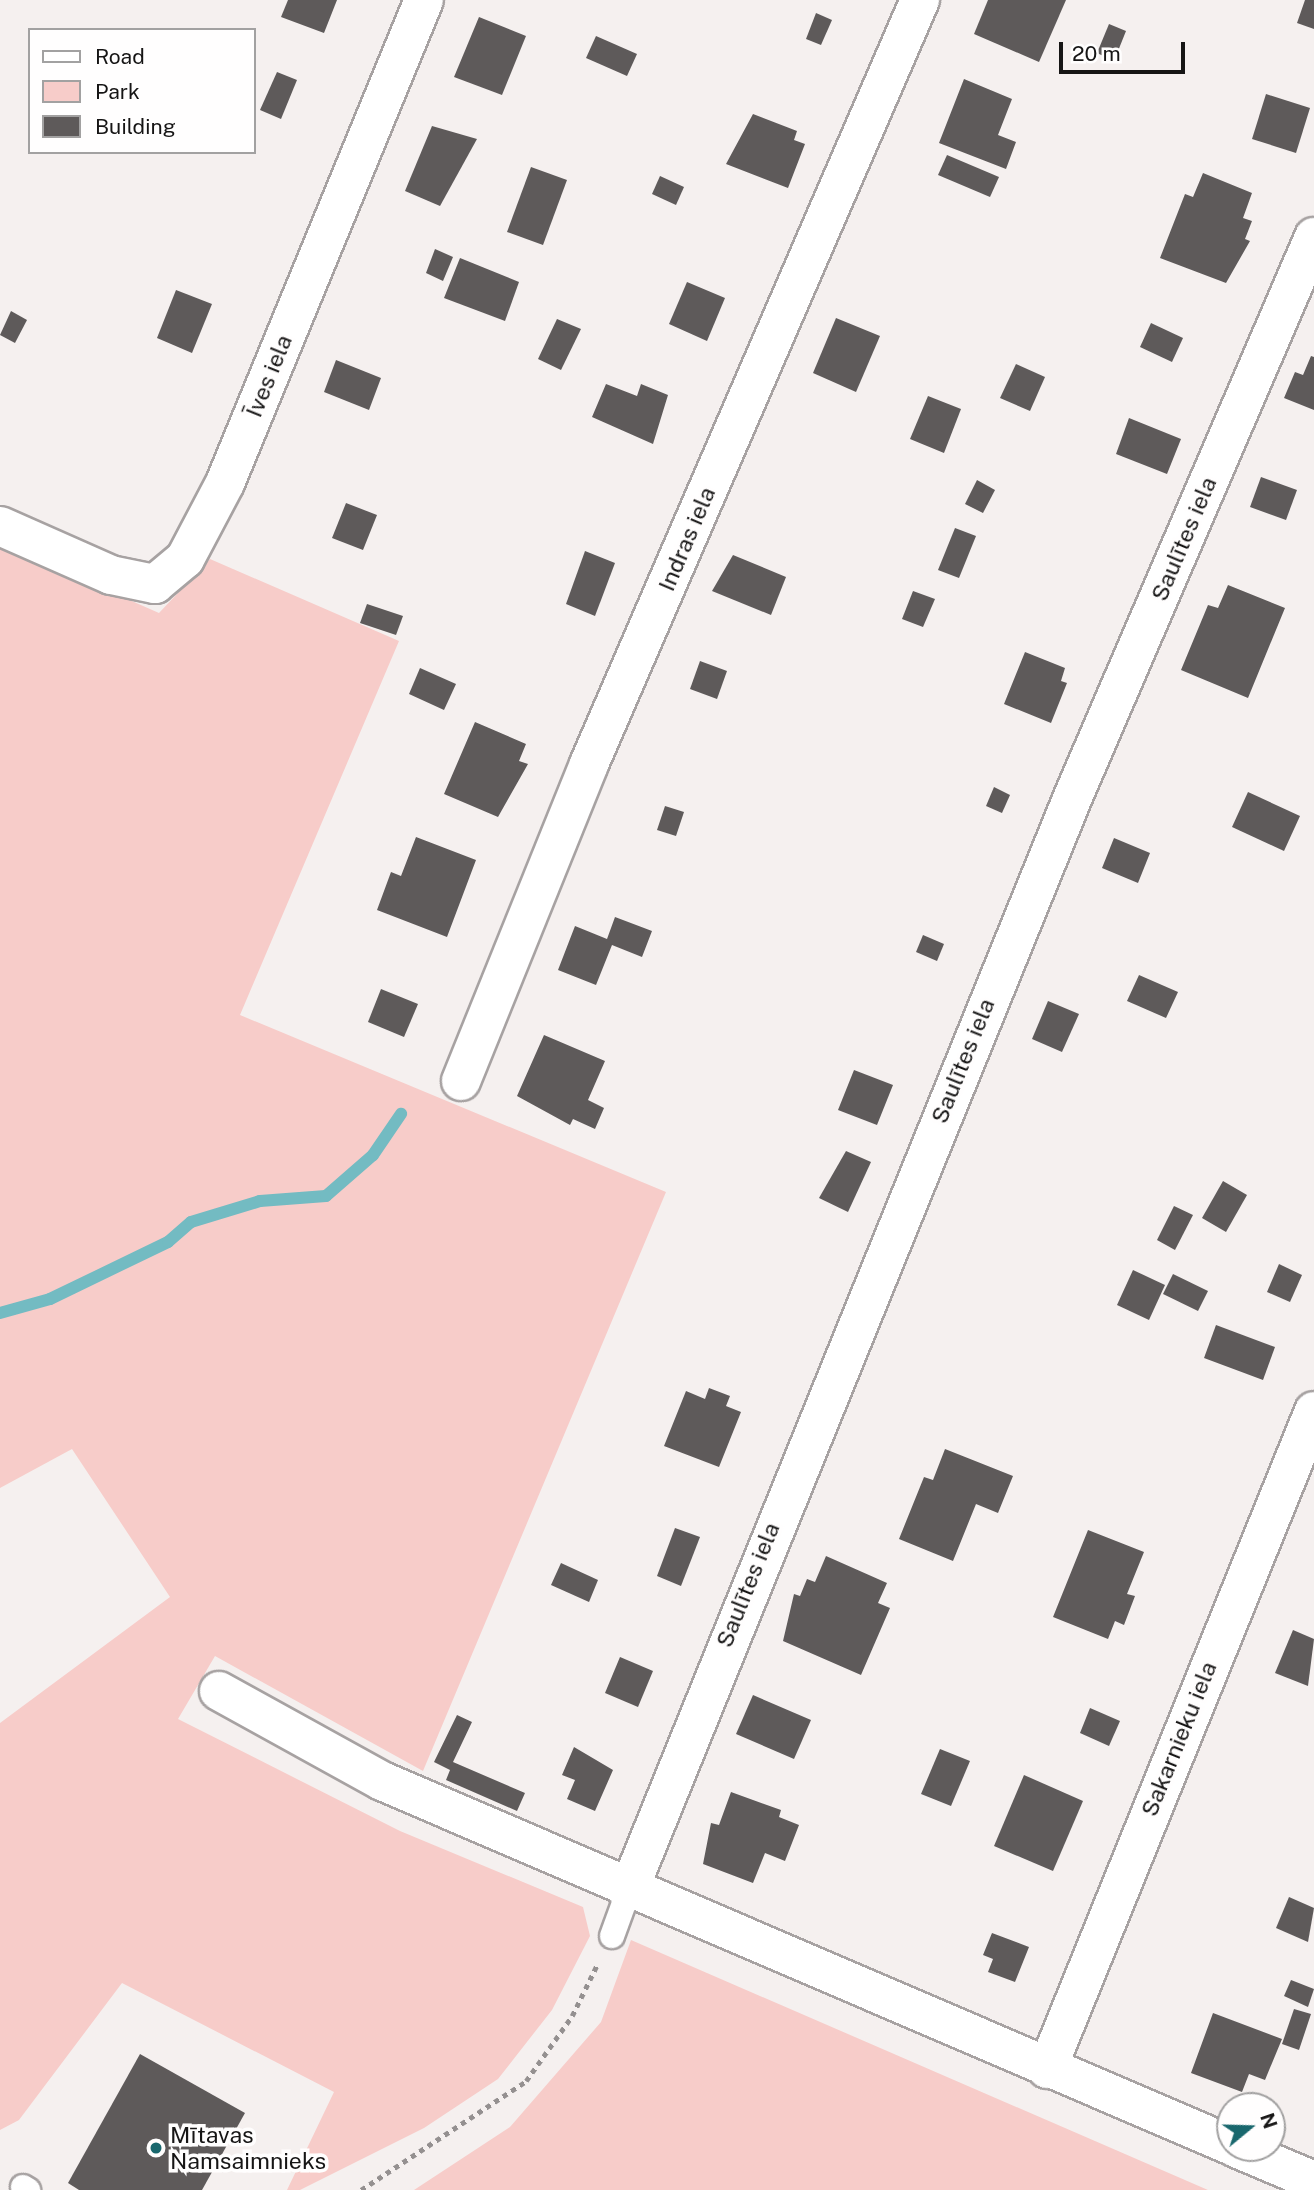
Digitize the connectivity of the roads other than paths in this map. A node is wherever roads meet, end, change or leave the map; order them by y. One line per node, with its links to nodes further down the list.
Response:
1 (424, 0): 4 (street, Īves iela)
2 (920, 0): 5 (street, Indras iela)
3 (1314, 237): 8 (street, Saulītes iela)
4 (0, 526)
5 (461, 1081)
6 (1314, 1411): 10 (street, Sakarnieku iela)
7 (219, 1691): 8 (street)
8 (628, 1892): 9 (lane); 10 (street)
9 (612, 1936)
10 (1047, 2069): 11 (street)
11 (1216, 2140)
12 (1269, 2162): 13 (street)
13 (1314, 2181)

